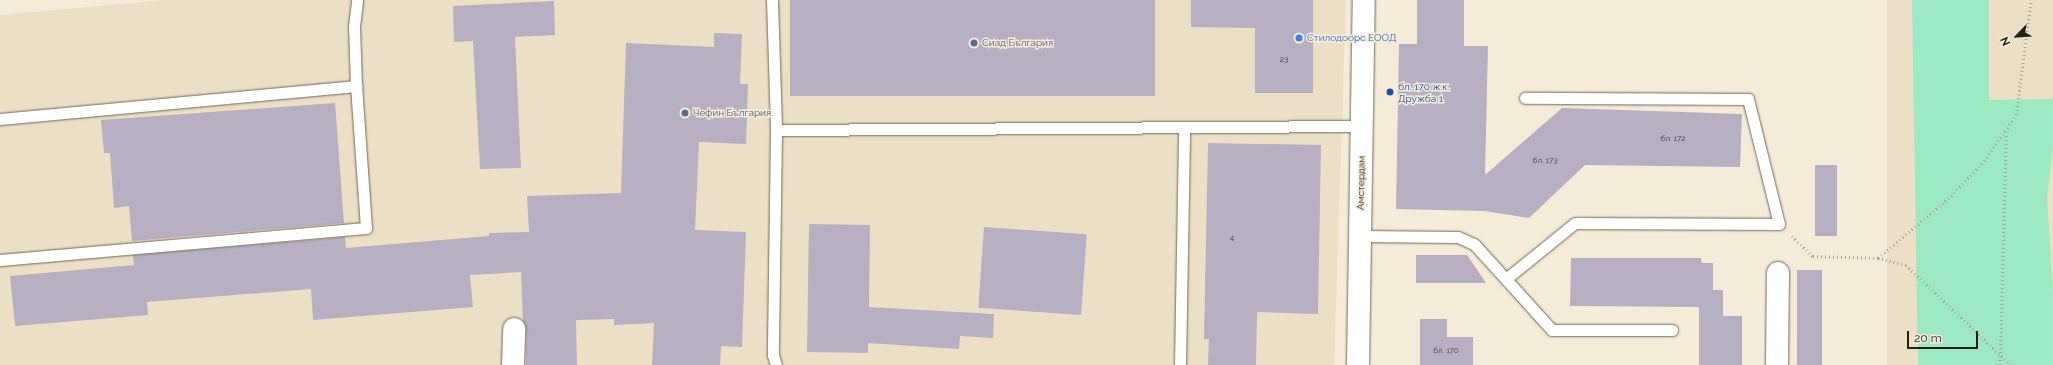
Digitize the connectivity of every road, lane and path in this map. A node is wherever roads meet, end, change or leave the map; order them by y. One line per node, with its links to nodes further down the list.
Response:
1 (357, 0): 5 (lane)
2 (772, 0): 10 (lane)
3 (1364, 0): 8 (street, Амстердам)
4 (2030, 0): 11 (path)
5 (356, 86): 7 (lane); 15 (lane)
6 (1525, 98): 12 (lane)
7 (0, 120)
8 (1362, 126): 9 (lane); 13 (street, Амстердам)
9 (1184, 127): 10 (lane); 23 (lane)
10 (776, 130): 22 (lane)
11 (2006, 130): 14 (path); 20 (path)
12 (1779, 224): 14 (path); 17 (lane)
13 (1361, 236): 17 (lane); 24 (street, Амстердам)
14 (1878, 258): 20 (path)
15 (0, 260)
16 (1778, 273): 25 (street)
17 (1507, 278): 19 (lane)
18 (514, 329): 21 (street)
19 (1672, 330)
20 (2000, 355): 26 (path); 27 (path)
21 (513, 365)
22 (776, 365)
23 (1180, 365)
24 (1358, 365)
25 (1777, 365)
26 (2000, 365)
27 (2011, 365)

